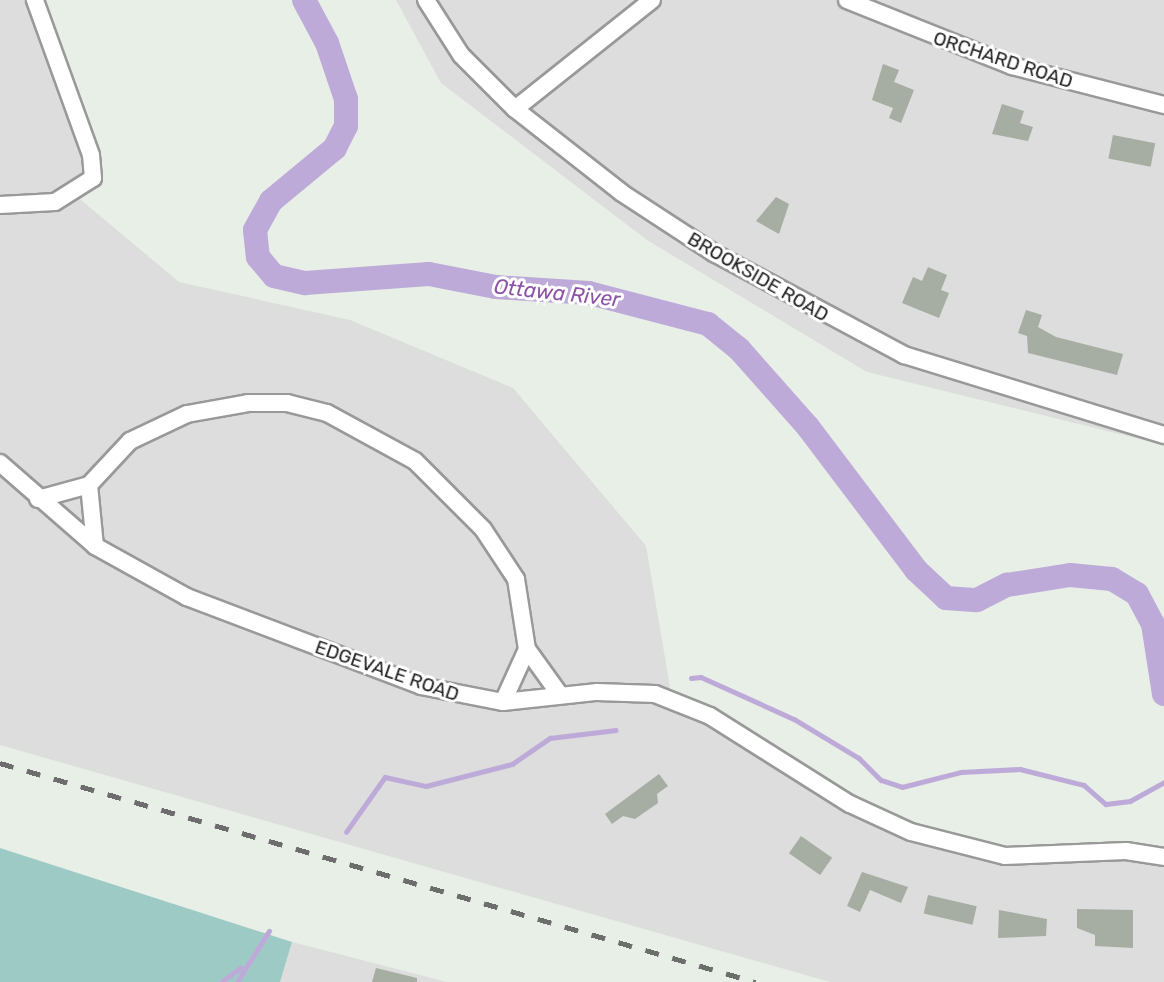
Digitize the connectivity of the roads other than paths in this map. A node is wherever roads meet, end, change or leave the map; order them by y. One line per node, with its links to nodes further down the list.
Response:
1 (35, 0): 7 (street)
2 (426, 0): 6 (street, BROOKSIDE ROAD)
3 (652, 0): 6 (street)
4 (847, 0): 5 (street, ORCHARD ROAD)
5 (1164, 105)
6 (515, 109): 8 (street, BROOKSIDE ROAD)
7 (0, 205)
8 (1164, 435)
9 (0, 463): 11 (street, EDGEVALE ROAD)
10 (89, 485): 11 (street); 12 (street); 13 (street)
11 (38, 499): 12 (street, EDGEVALE ROAD)
12 (95, 545): 15 (street, EDGEVALE ROAD)
13 (527, 649): 14 (street); 15 (street)
14 (560, 695): 15 (street, EDGEVALE ROAD); 16 (street, EDGEVALE ROAD)
15 (503, 702)
16 (1164, 857)

